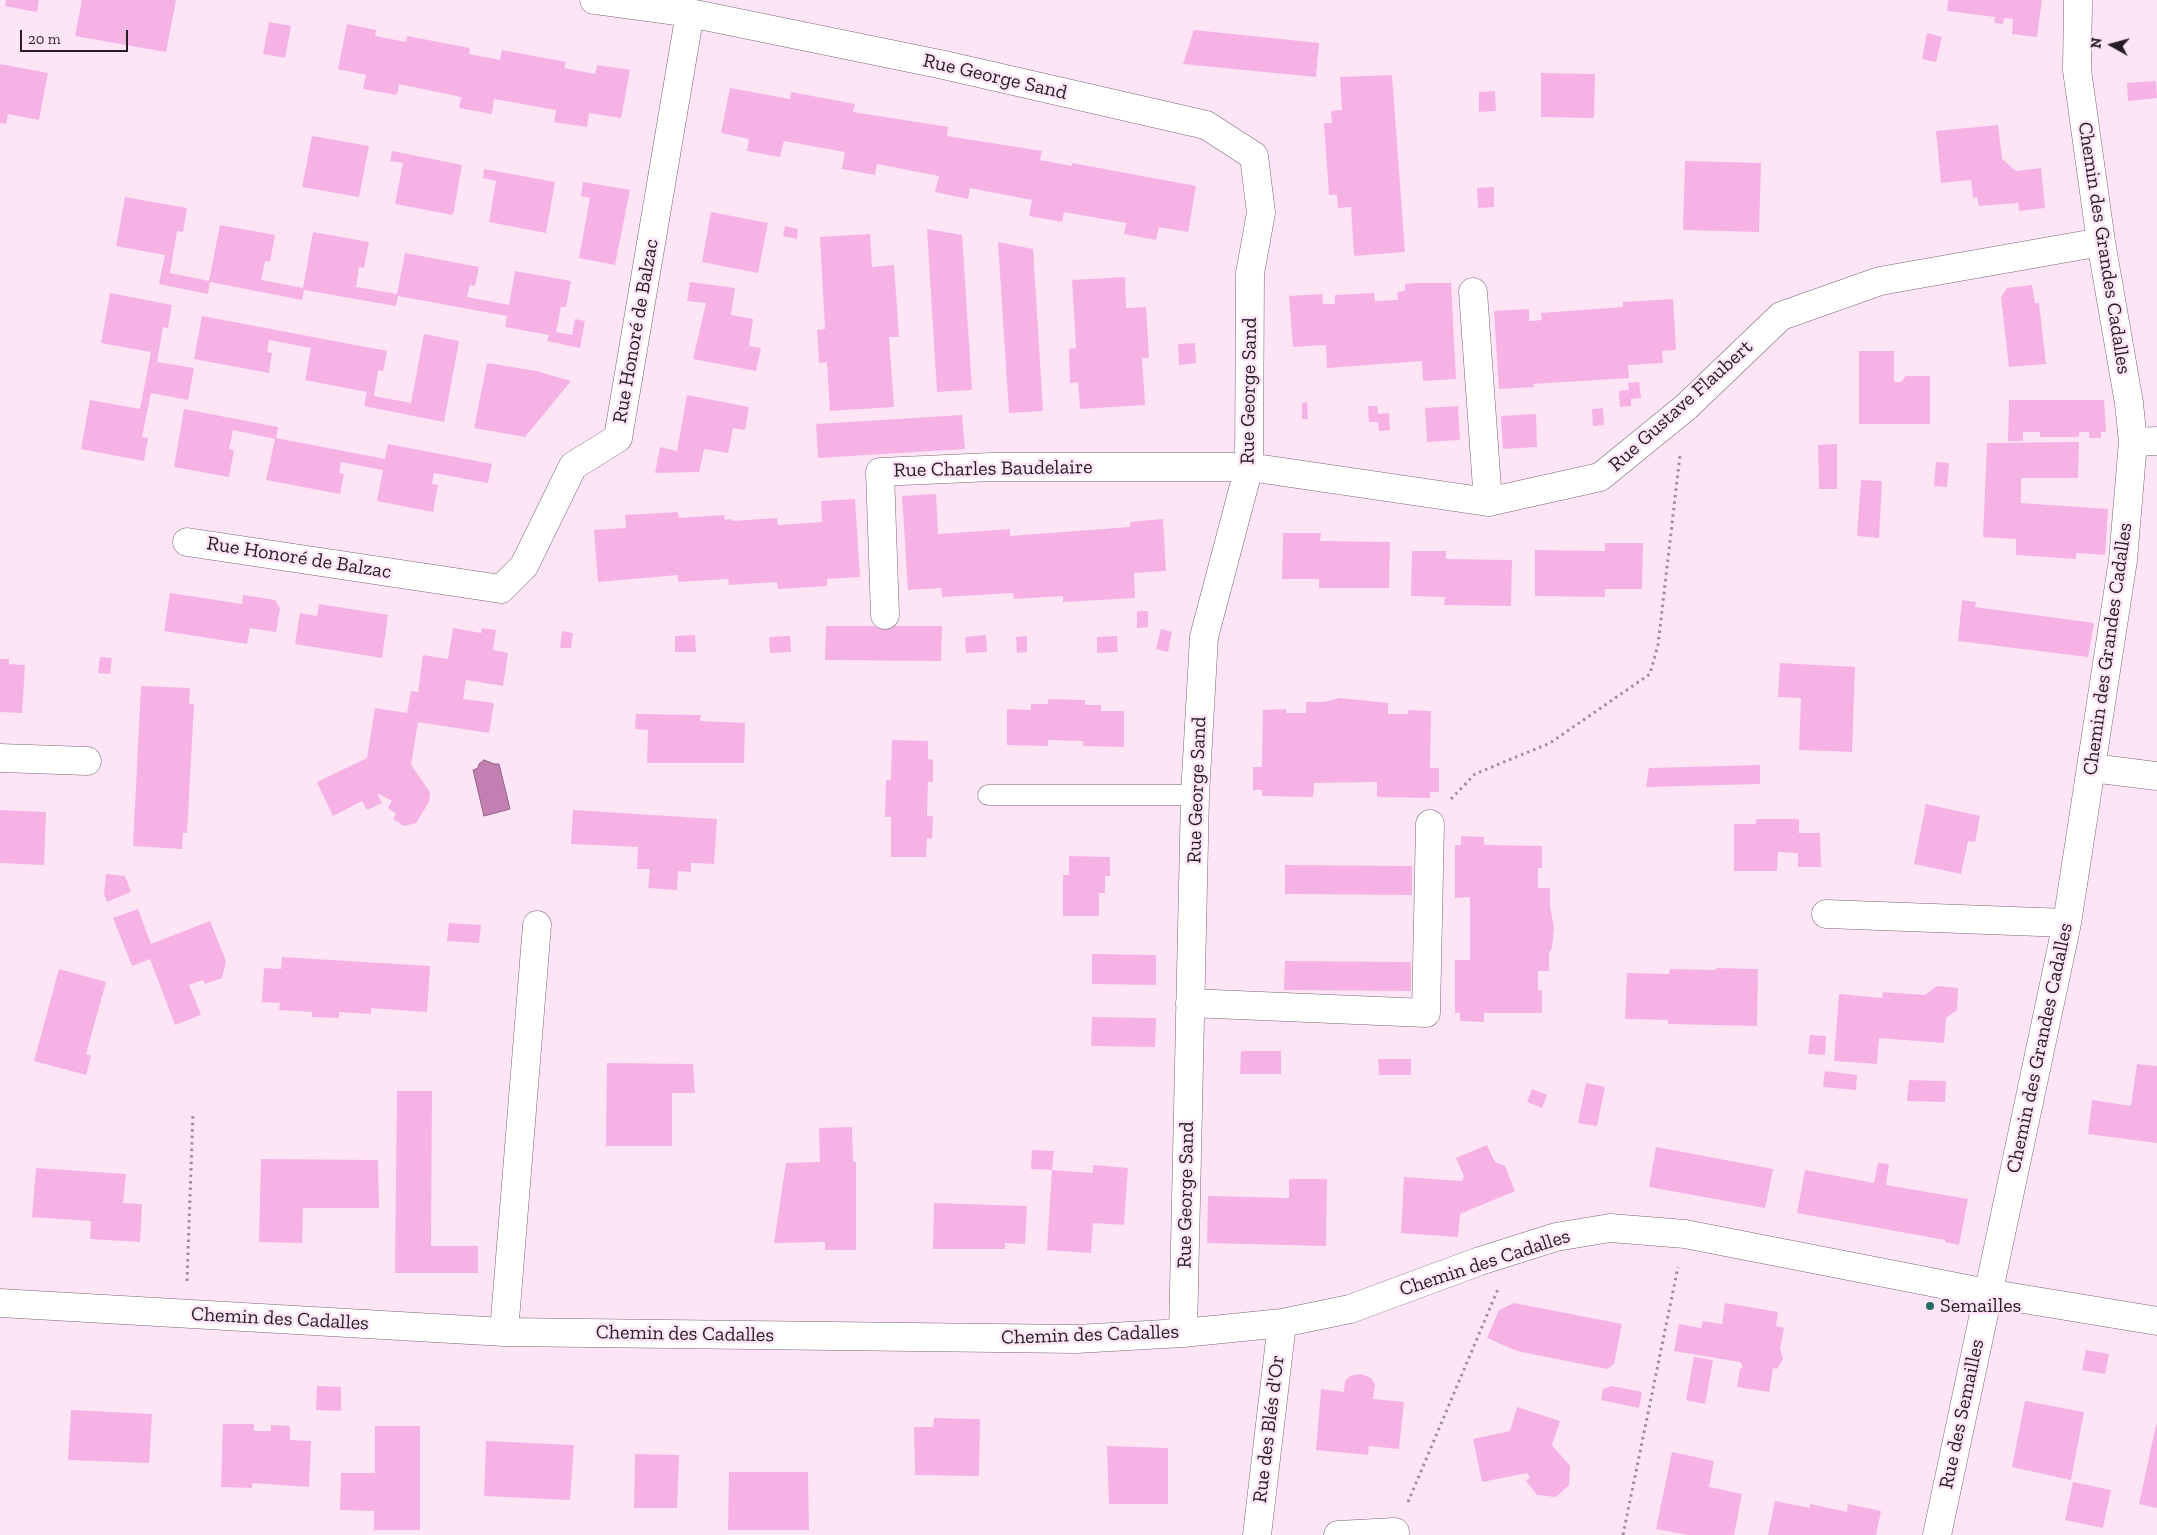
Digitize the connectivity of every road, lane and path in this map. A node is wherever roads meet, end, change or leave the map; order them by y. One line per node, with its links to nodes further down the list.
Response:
1 (594, 0): 3 (street, Rue George Sand)
2 (2078, 0): 4 (street, Chemin des Grandes Cadalles)
3 (690, 13): 8 (street, Rue George Sand); 10 (street, Rue Honoré de Balzac)
4 (2101, 242): 6 (street, Rue Gustave Flaubert); 7 (street, Chemin des Grandes Cadalles)
5 (1472, 292): 9 (street)
6 (1686, 407): 9 (street, Rue Gustave Flaubert); 18 (path)
7 (2145, 441): 14 (street, Chemin des Grandes Cadalles)
8 (1249, 467): 9 (street, Rue Gustave Flaubert); 11 (street, Rue Charles Baudelaire); 16 (street, Rue George Sand)
9 (1488, 502)
10 (187, 542)
11 (885, 615)
12 (0, 758): 13 (street)
13 (87, 761)
14 (2092, 768): 15 (street); 20 (street, Chemin des Grandes Cadalles)
15 (2157, 776)
16 (1195, 795): 17 (lane); 22 (street, Rue George Sand)
17 (988, 796)
18 (1430, 824): 22 (street)
19 (1826, 914): 20 (street)
20 (2067, 923): 26 (street, Chemin des Grandes Cadalles)
21 (537, 925): 31 (street)
22 (1190, 1003): 32 (street, Rue George Sand)
23 (194, 1114): 28 (path)
24 (1685, 1234): 25 (street, Chemin des Cadalles); 26 (street, Chemin des Cadalles); 36 (path)
25 (1515, 1250): 30 (street, Chemin des Cadalles); 33 (path)
26 (1987, 1293): 29 (street, Chemin des Cadalles); 37 (street, Rue des Semailles)
27 (0, 1303): 28 (street, Chemin des Cadalles)
28 (185, 1314): 31 (street, Chemin des Cadalles)
29 (2157, 1321)
30 (1282, 1322): 32 (street, Chemin des Cadalles); 34 (street, Rue des Blés d'Or)
31 (504, 1332): 32 (street, Chemin des Cadalles)
32 (1182, 1333)
33 (1395, 1532): 35 (street)
34 (1257, 1535)
35 (1338, 1535)
36 (1622, 1535)
37 (1937, 1535)

